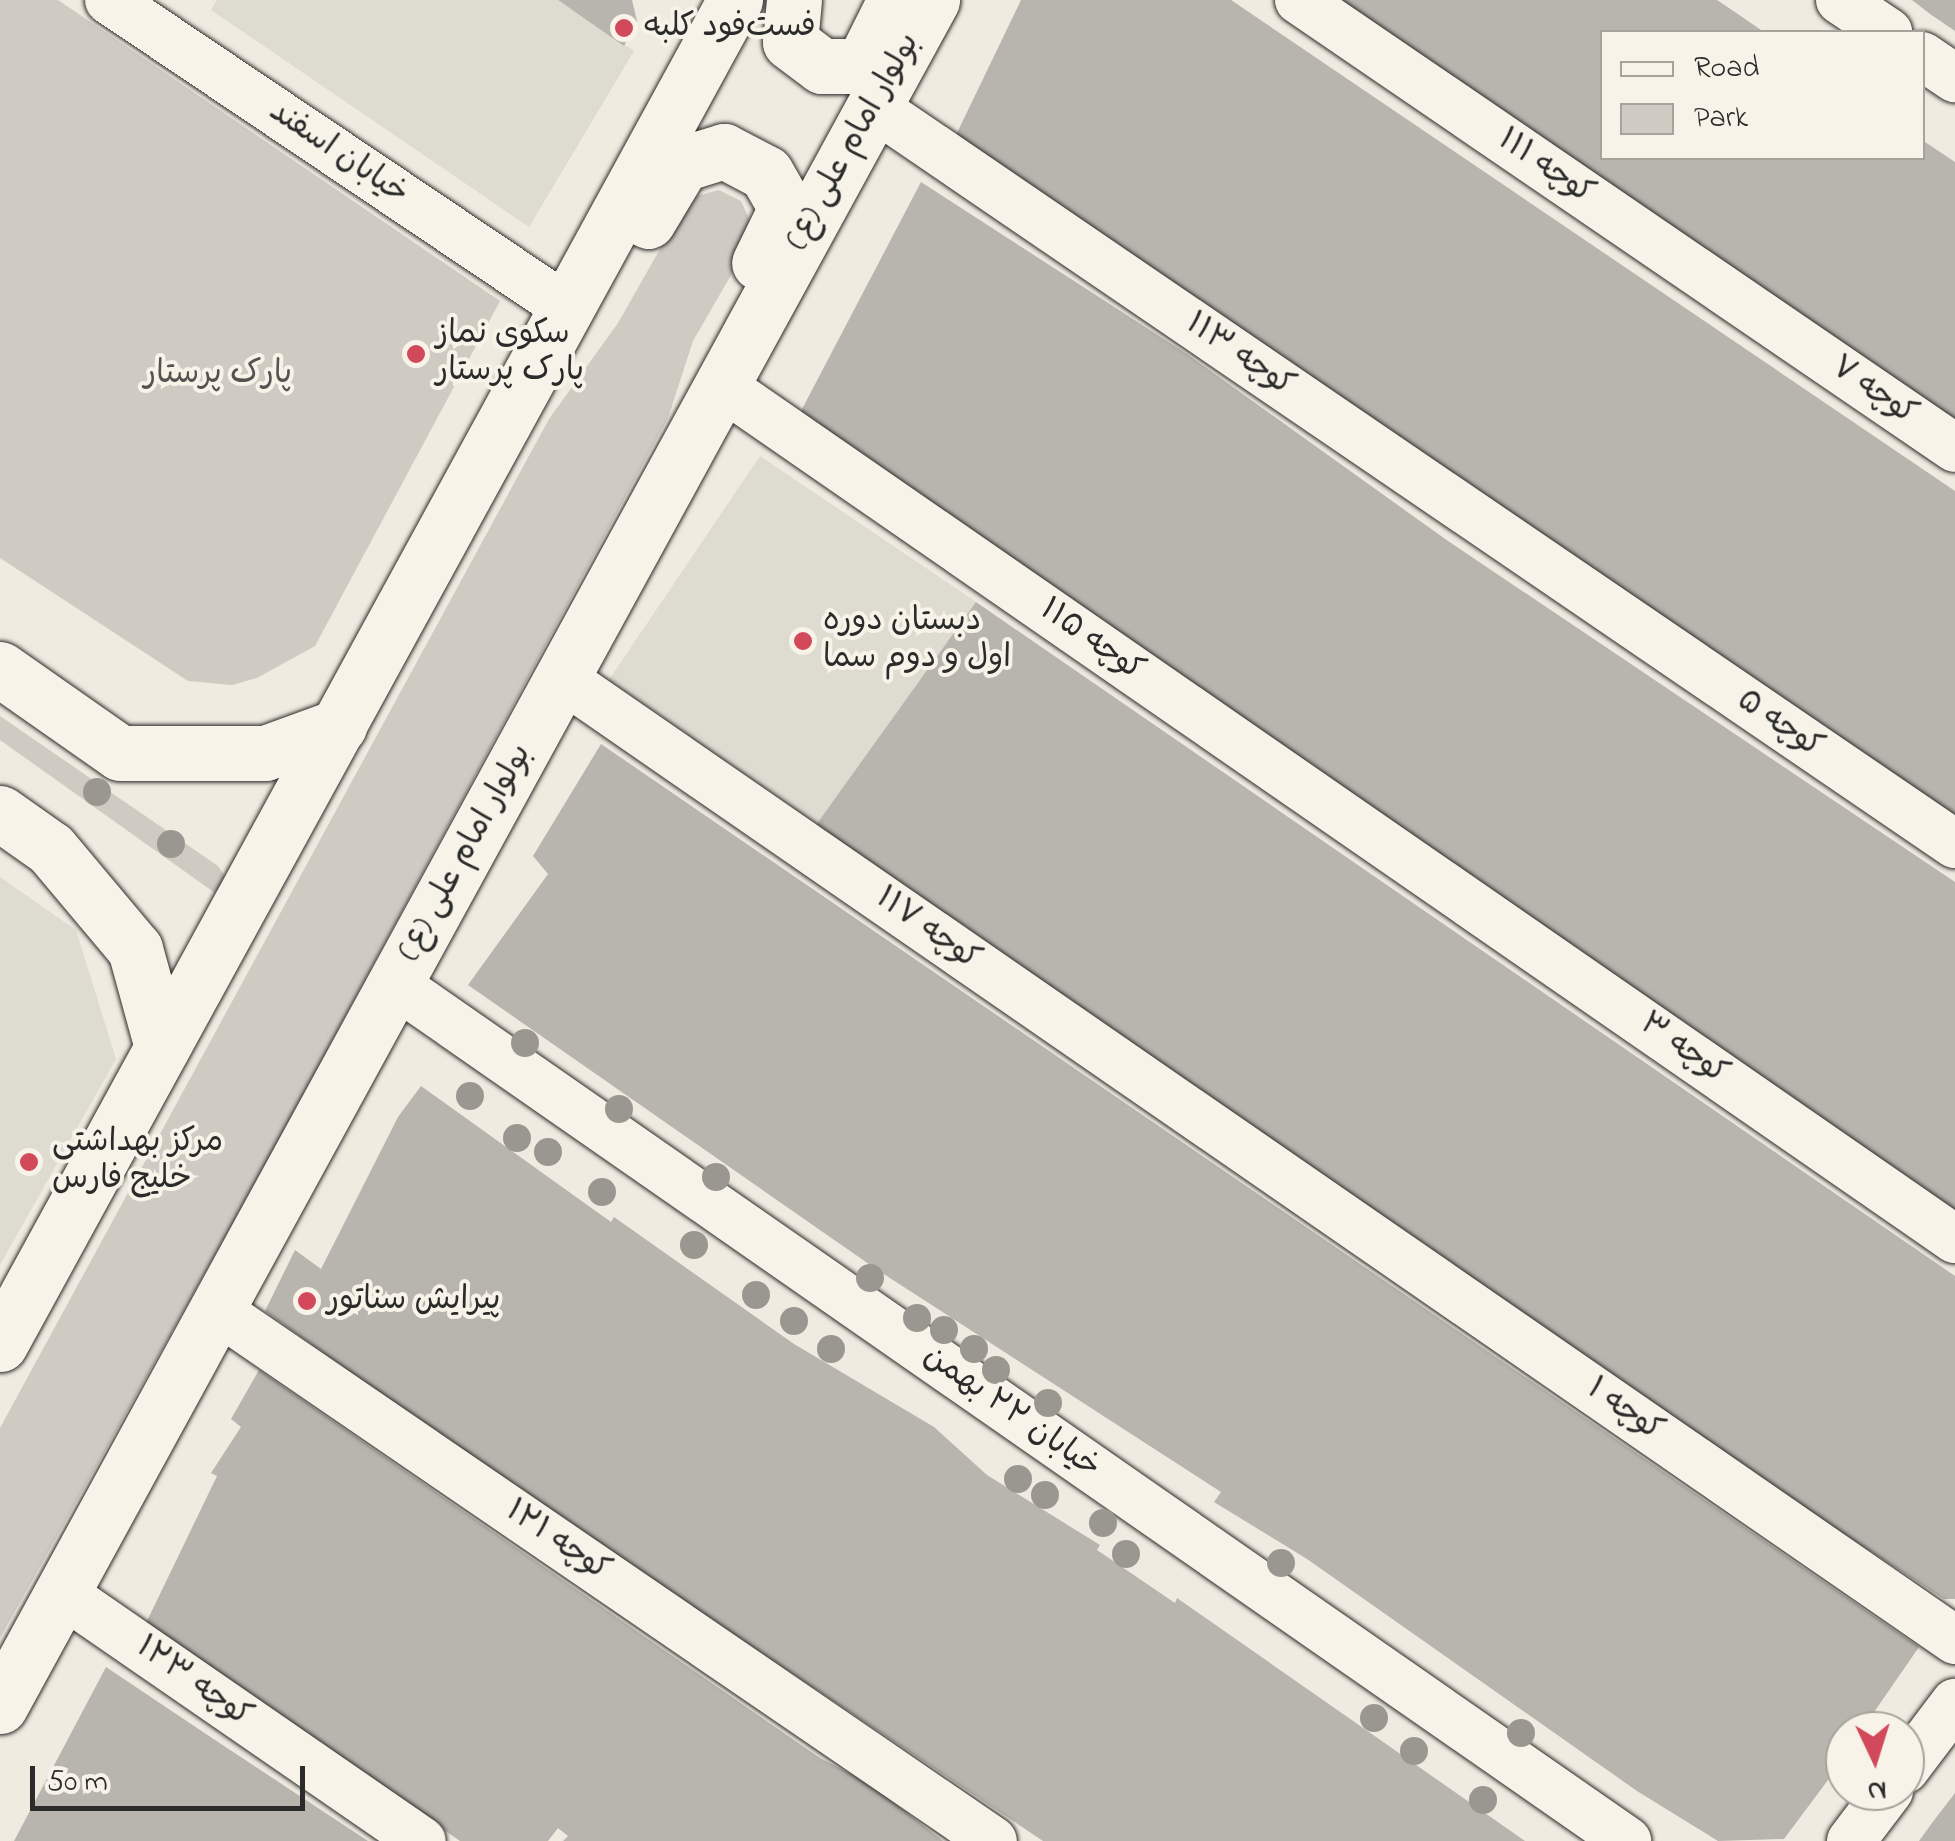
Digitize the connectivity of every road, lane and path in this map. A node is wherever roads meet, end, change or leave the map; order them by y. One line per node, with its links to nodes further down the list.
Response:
1 (110, 0): 12 (street, خیابان اسفند)
2 (794, 0): 3 (main road)
3 (894, 0)
4 (932, 0): 11 (main road, بولوار امام علی (ع))
5 (1299, 0): 13 (street, کوچه ۱۱۱)
6 (1840, 0): 8 (street)
7 (729, 2): 12 (main road)
8 (1885, 30)
9 (1925, 58): 10 (street)
10 (1955, 78)
11 (874, 107): 14 (main road, بولوار امام علی (ع)); 18 (street, کوچه ۱۱۳)
12 (566, 308): 15 (main road)
13 (1790, 336): 17 (street, کوچه ۷)
14 (722, 386): 16 (main road, بولوار امام علی (ع)); 24 (street, کوچه ۱۱۵)
15 (516, 403): 16 (main road); 21 (main road)
16 (690, 444): 20 (main road, بولوار امام علی (ع))
17 (1955, 448)
18 (1604, 605): 23 (street, کوچه ۵)
19 (0, 669): 21 (main road)
20 (562, 678): 25 (main road, بولوار امام علی (ع)); 27 (street, کوچه ۱۱۷)
21 (339, 726): 26 (main road)
22 (0, 813): 26 (main road)
23 (1955, 844)
24 (1410, 862): 28 (street, کوچه ۳)
25 (395, 984): 29 (main road, بولوار امام علی (ع)); 39 (street, خیابان ۲۲ بهمن)
26 (162, 1047): 30 (main road)
27 (1292, 1182): 32 (street, کوچه ۱)
28 (1955, 1239)
29 (217, 1310): 31 (main road, بولوار امام علی (ع)); 38 (street, کوچه ۱۲۱)
30 (0, 1344)
31 (62, 1592): 34 (main road, بولوار امام علی (ع)); 37 (street, کوچه ۱۲۳)
32 (1955, 1640)
33 (1955, 1703): 35 (street)
34 (0, 1706)
35 (1925, 1743)
36 (1874, 1811): 40 (street)
37 (422, 1841)
38 (992, 1841)
39 (1627, 1841)
40 (1851, 1841)

